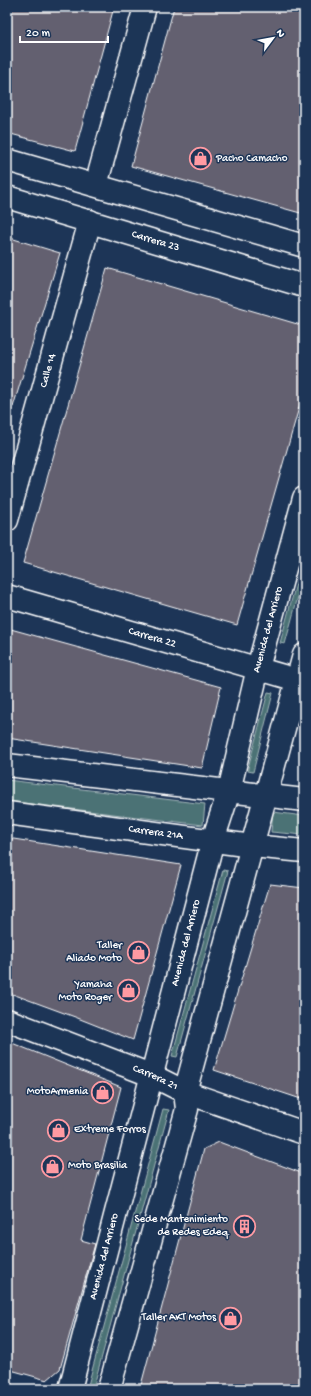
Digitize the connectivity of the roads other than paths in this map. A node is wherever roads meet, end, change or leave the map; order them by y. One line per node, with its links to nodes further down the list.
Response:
1 (145, 7): 3 (street)
2 (7, 160): 3 (street)
3 (96, 185): 6 (street)
4 (7, 197): 5 (street, Carrera 23)
5 (90, 221): 7 (street, Carrera 23); 9 (street, Calle 14)
6 (304, 246)
7 (304, 286)
8 (304, 498): 12 (street, Avenida del Arriero)
9 (7, 520)
10 (7, 596): 12 (street, Carrera 22)
11 (304, 655): 13 (street)
12 (258, 668): 13 (street, Carrera 22); 15 (street, Avenida del Arriero)
13 (297, 680): 16 (street)
14 (7, 765): 15 (street)
15 (229, 791): 16 (street); 19 (street, Avenida del Arriero)
16 (266, 795): 17 (street); 20 (street)
17 (304, 800)
18 (7, 813): 19 (street, Carrera 21A)
19 (213, 840): 20 (street, Carrera 21A); 23 (street, Avenida del Arriero)
20 (252, 846): 21 (street, Carrera 21A); 24 (street)
21 (304, 851)
22 (7, 1020): 23 (street, Carrera 21)
23 (153, 1076): 24 (street, Carrera 21); 26 (street, Avenida del Arriero)
24 (185, 1092): 25 (street, Carrera 21); 27 (street)
25 (304, 1133)
26 (70, 1389)
27 (109, 1389)

